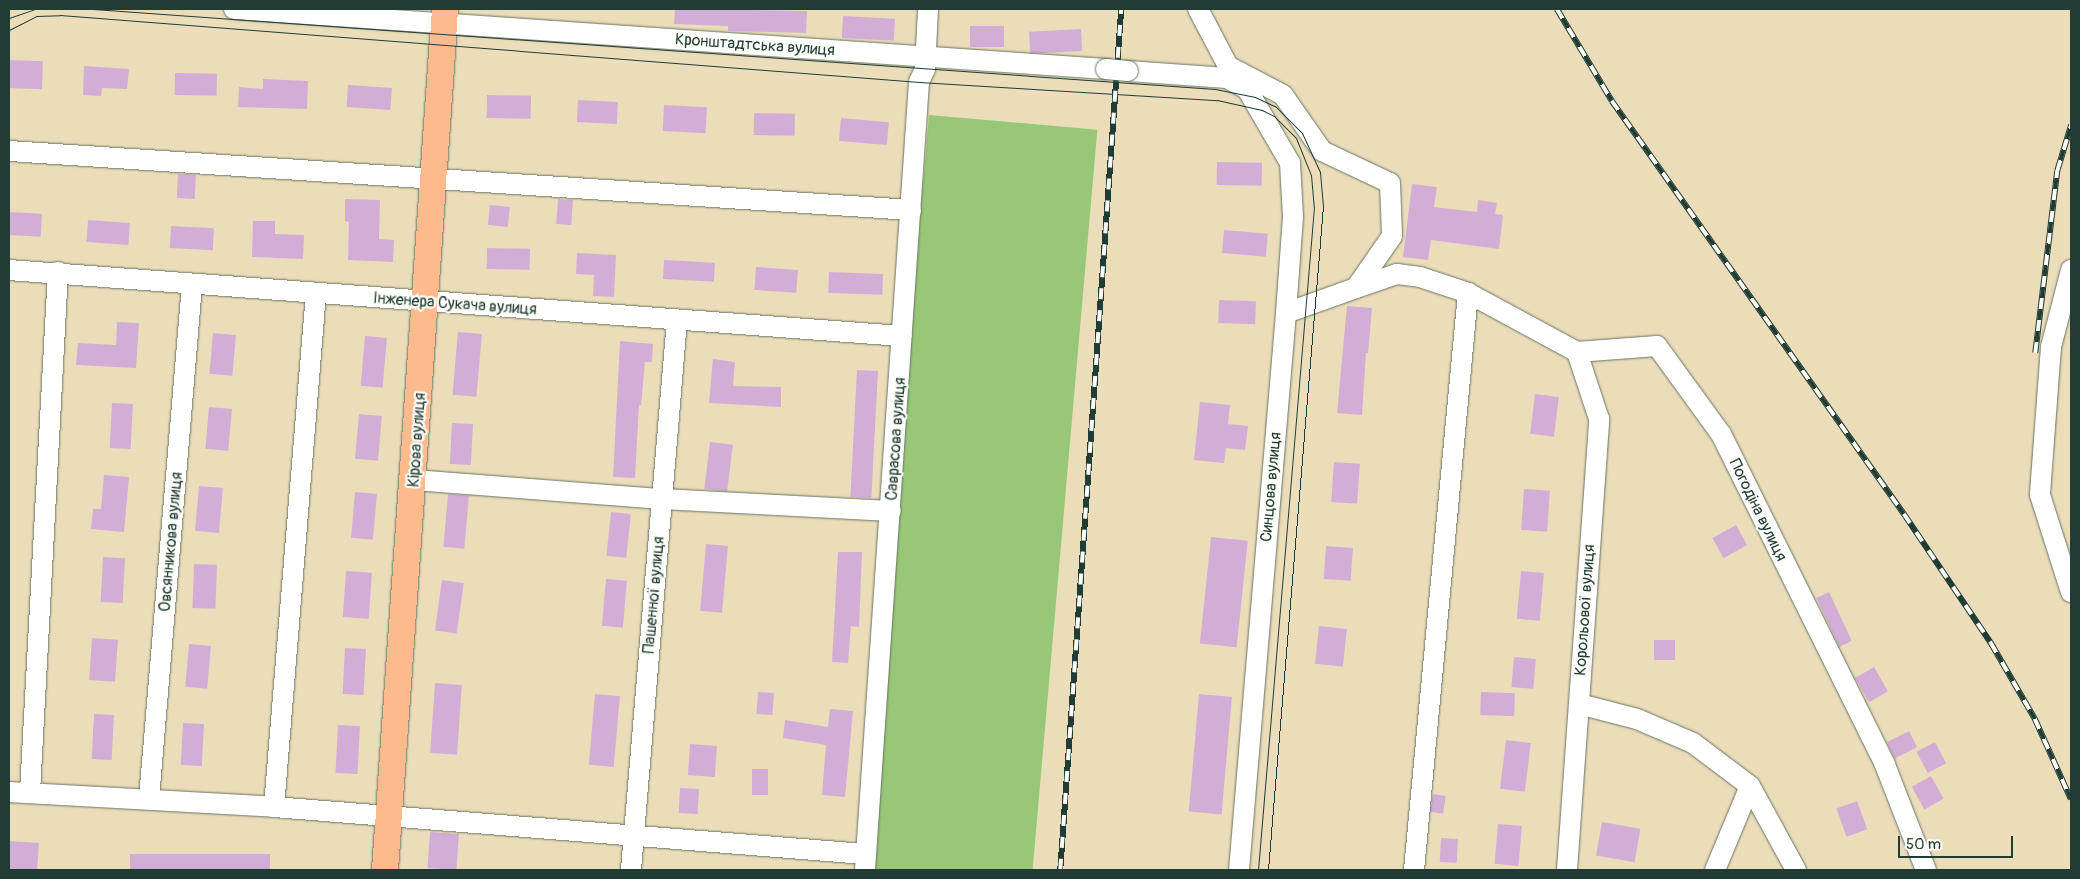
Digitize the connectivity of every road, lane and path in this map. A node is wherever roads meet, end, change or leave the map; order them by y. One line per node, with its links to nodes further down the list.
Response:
1 (234, 9): 4 (street, Кронштадтська вулиця)
2 (928, 9): 5 (street, Саврасова вулиця)
3 (1198, 9): 14 (street)
4 (444, 17): 5 (street, Кронштадтська вулиця); 8 (main road, Кірова вулиця)
5 (926, 56): 6 (street, Кронштадтська вулиця, bridge); 9 (street, Саврасова вулиця)
6 (1262, 110): 18 (street, Синцова вулиця)
7 (9, 151): 8 (street)
8 (434, 178): 9 (street); 17 (main road, Кірова вулиця)
9 (911, 210): 20 (street, Саврасова вулиця)
10 (9, 270): 12 (street, Інженера Сукача вулиця)
11 (2071, 270): 25 (street)
12 (58, 272): 13 (street, Інженера Сукача вулиця); 29 (street)
13 (192, 285): 15 (street, Інженера Сукача вулиця); 30 (street, Овсянникова вулиця)
14 (1356, 288): 16 (street); 18 (street)
15 (316, 293): 17 (street, Інженера Сукача вулиця); 31 (street)
16 (1468, 293): 21 (street); 38 (street)
17 (426, 302): 19 (street, Інженера Сукача вулиця); 22 (main road, Кірова вулиця)
18 (1286, 313): 37 (street, Синцова вулиця)
19 (677, 320): 20 (street, Інженера Сукача вулиця); 23 (street, Пашенної вулиця)
20 (902, 336): 24 (street, Саврасова вулиця)
21 (1577, 352): 26 (street, Корольової вулиця); 42 (street, Погодіна вулиця)
22 (414, 480): 23 (street); 32 (main road, Кірова вулиця)
23 (662, 499): 24 (street); 33 (street, Пашенної вулиця)
24 (891, 511): 34 (street, Саврасова вулиця)
25 (2071, 592)
26 (1579, 704): 27 (street); 39 (street, Корольової вулиця)
27 (1750, 786): 40 (street); 41 (street)
28 (9, 792): 29 (street)
29 (30, 792): 30 (street)
30 (149, 799): 31 (street)
31 (274, 807): 32 (street)
32 (388, 815): 33 (street); 35 (main road, Кірова вулиця)
33 (634, 834): 34 (street); 36 (street, Пашенної вулиця)
34 (865, 862)
35 (385, 870)
36 (631, 870)
37 (1242, 870)
38 (1414, 870)
39 (1567, 870)
40 (1715, 870)
41 (1796, 870)
42 (1926, 870)

